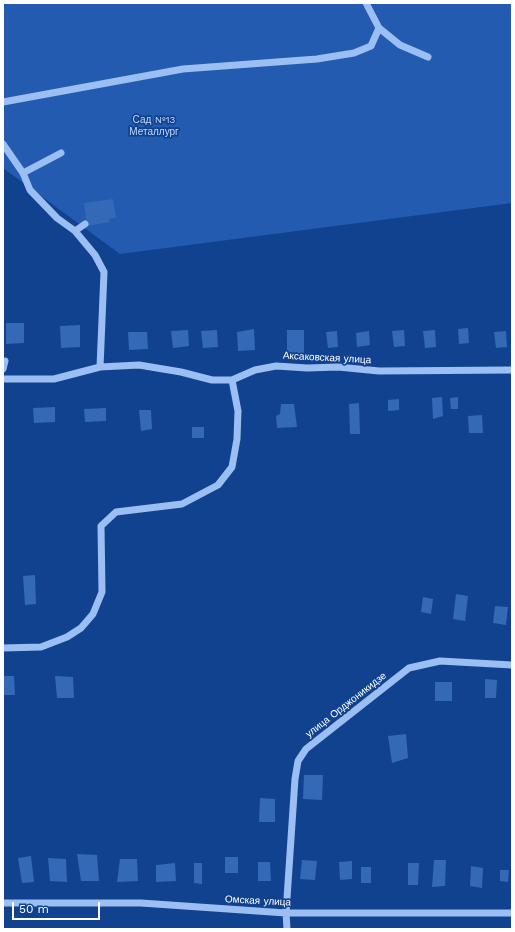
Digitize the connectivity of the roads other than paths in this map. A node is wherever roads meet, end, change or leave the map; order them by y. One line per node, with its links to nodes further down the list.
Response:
1 (366, 3): 2 (street)
2 (379, 28): 3 (street); 4 (street)
3 (428, 57)
4 (3, 102)
5 (3, 144): 7 (street)
6 (61, 153): 7 (street)
7 (23, 173): 9 (street)
8 (85, 224): 9 (street)
9 (75, 231): 11 (street)
10 (6, 361): 12 (street)
11 (100, 367): 14 (street, Аксаковская улица); 15 (street, Аксаковская улица)
12 (3, 369)
13 (512, 370): 15 (street, Аксаковская улица)
14 (3, 379)
15 (232, 380): 16 (street)
16 (3, 648)
17 (512, 665): 19 (street, улица Орджоникидзе)
18 (3, 903): 19 (street, Омская улица)
19 (286, 913): 20 (street, Омская улица); 21 (street, улица Орджоникидзе)
20 (512, 913)
21 (287, 929)

